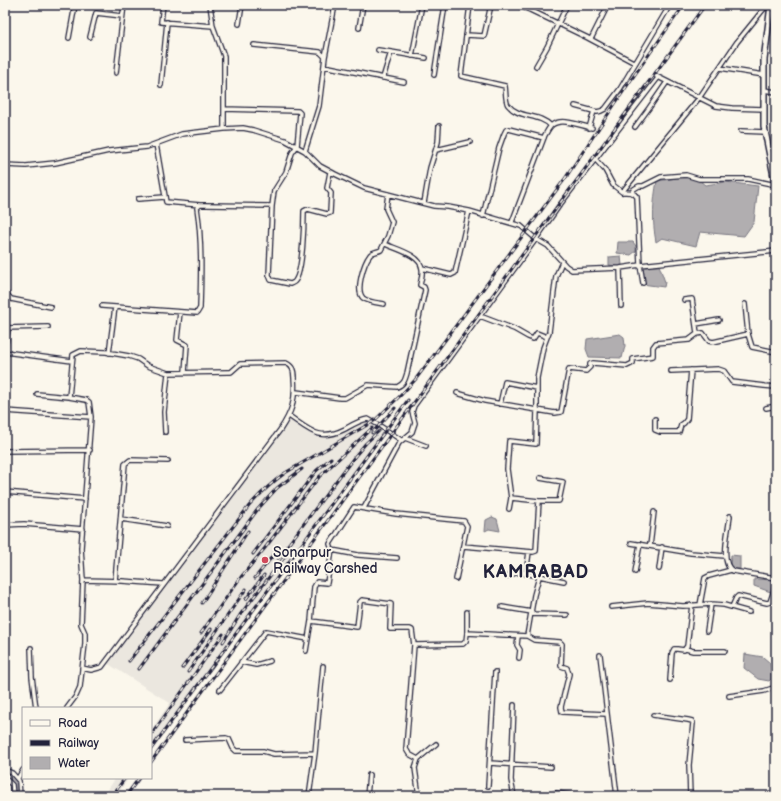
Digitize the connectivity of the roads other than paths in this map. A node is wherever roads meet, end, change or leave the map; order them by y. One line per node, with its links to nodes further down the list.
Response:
1 (75, 5): 26 (street)
2 (124, 5): 18 (street)
3 (163, 5): 19 (street)
4 (210, 5): 22 (street)
5 (242, 5): 20 (street)
6 (335, 5): 32 (street)
7 (363, 5): 23 (street)
8 (422, 5): 31 (street)
9 (445, 5): 39 (street)
10 (470, 5): 24 (street)
11 (491, 5): 24 (street)
12 (516, 5): 21 (street)
13 (567, 5): 21 (street)
14 (608, 5): 27 (street)
15 (670, 5): 34 (street)
16 (767, 5): 37 (street)
17 (771, 5): 40 (main road)
18 (122, 16): 25 (street); 38 (street)
19 (167, 22): 22 (street); 44 (street)
20 (239, 24)
21 (558, 24): 27 (street); 36 (street)
22 (213, 26): 49 (street)
23 (359, 28)
24 (466, 35): 53 (street)
25 (90, 37)
26 (69, 38)
27 (590, 39): 34 (street)
28 (254, 45): 32 (street)
29 (378, 50): 30 (street)
30 (391, 52): 31 (street); 41 (street)
31 (412, 56): 33 (street)
32 (325, 57): 35 (street)
33 (426, 58)
34 (635, 63): 51 (street)
35 (324, 66): 41 (street); 63 (street)
36 (536, 66)
37 (720, 68): 40 (street); 47 (street)
38 (116, 73)
39 (434, 75)
40 (764, 75): 45 (main road)
41 (383, 78): 42 (street)
42 (404, 82)
43 (667, 82): 47 (street); 54 (street); 64 (street)
44 (161, 85)
45 (764, 90): 46 (street); 50 (main road)
46 (776, 92)
47 (699, 98): 50 (street); 68 (street)
48 (575, 106): 51 (street)
49 (224, 109): 55 (street); 61 (street)
50 (764, 109): 57 (main road)
51 (594, 111): 53 (street)
52 (439, 126): 62 (street)
53 (551, 126): 58 (street)
54 (635, 127)
55 (224, 129): 60 (street); 61 (street)
56 (741, 131): 57 (street)
57 (765, 132): 67 (main road)
58 (544, 138): 77 (street); 78 (street)
59 (470, 142): 62 (street)
60 (156, 144): 65 (street); 71 (street)
61 (296, 146): 63 (street); 75 (street)
62 (436, 150): 73 (street)
63 (305, 151): 66 (street)
64 (595, 159): 68 (street); 79 (street)
65 (5, 165)
66 (330, 172): 70 (street); 75 (street)
67 (776, 185): 69 (street)
68 (622, 192): 69 (street)
69 (632, 192): 83 (street)
70 (388, 194): 73 (street); 80 (street)
71 (165, 197): 72 (street); 74 (street)
72 (138, 199)
73 (424, 203): 76 (street)
74 (200, 205): 75 (street); 97 (street)
75 (272, 206)
76 (469, 211): 77 (street); 84 (street)
77 (483, 216): 78 (street)
78 (512, 222): 79 (street)
79 (536, 239): 82 (street); 98 (street)
80 (385, 244): 84 (street); 91 (street)
81 (776, 251): 83 (street)
82 (562, 262): 85 (street); 105 (street)
83 (640, 265): 85 (street); 86 (street)
84 (422, 268): 116 (street)
85 (620, 268): 94 (street)
86 (643, 283)
87 (5, 292): 88 (street)
88 (9, 297): 89 (street); 95 (street)
89 (5, 300)
90 (684, 300): 100 (street)
91 (384, 304)
92 (745, 304): 104 (street)
93 (102, 306): 96 (street)
94 (621, 306)
95 (51, 307)
96 (115, 307): 97 (street); 108 (street)
97 (180, 312): 112 (street)
98 (480, 316): 105 (street); 129 (street)
99 (719, 320): 100 (street)
100 (696, 324): 103 (street)
101 (48, 327): 102 (street)
102 (6, 328): 106 (street)
103 (697, 333): 104 (street); 123 (street)
104 (748, 334): 107 (street)
105 (547, 337): 115 (street)
106 (5, 351): 109 (street)
107 (776, 352)
108 (109, 353): 109 (street); 113 (street)
109 (72, 361): 119 (street)
110 (691, 370): 111 (street); 114 (street); 127 (street)
111 (671, 371)
112 (185, 372): 113 (street); 116 (street)
113 (168, 373): 128 (street)
114 (776, 386)
115 (537, 388): 120 (street); 123 (street)
116 (296, 392): 125 (street)
117 (457, 393): 120 (street)
118 (37, 394): 119 (street)
119 (69, 397): 126 (street)
120 (500, 404): 123 (street)
121 (776, 406): 122 (street)
122 (766, 408)
123 (537, 410): 137 (street)
124 (5, 411): 126 (street)
125 (289, 416): 130 (street); 168 (street)
126 (91, 417): 132 (street)
127 (655, 419)
128 (165, 432)
129 (405, 438): 130 (street); 131 (street)
130 (401, 440): 140 (street)
131 (426, 446)
132 (90, 450): 133 (street); 138 (street)
133 (5, 451)
134 (168, 461): 144 (street)
135 (540, 478): 139 (street)
136 (5, 492): 138 (street)
137 (510, 498): 139 (street); 141 (street)
138 (85, 499): 147 (street)
139 (539, 501): 154 (street)
140 (364, 508): 150 (street); 153 (street)
141 (509, 509)
142 (654, 512): 151 (street)
143 (730, 516): 155 (street)
144 (120, 519): 146 (street); 166 (street)
145 (5, 525): 147 (street)
146 (167, 526)
147 (83, 528): 165 (street)
148 (631, 543): 149 (street)
149 (640, 544): 151 (street); 159 (street)
150 (463, 546): 154 (street); 164 (street)
151 (650, 546): 152 (street)
152 (662, 547): 155 (street); 157 (street)
153 (332, 550): 156 (street); 180 (street)
154 (529, 552): 160 (street)
155 (725, 556): 158 (street)
156 (397, 558)
157 (659, 569)
158 (730, 570): 163 (street); 172 (street)
159 (635, 572)
160 (526, 574): 161 (street); 162 (street)
161 (507, 576)
162 (539, 577): 167 (street); 178 (street)
163 (776, 578)
164 (456, 579)
165 (83, 580): 166 (street); 196 (street)
166 (115, 581): 168 (street)
167 (564, 581)
168 (163, 584): 196 (street)
169 (776, 584): 175 (street)
170 (710, 604): 172 (street); 175 (street); 181 (street)
171 (692, 605): 172 (street); 174 (street); 188 (street)
172 (700, 605)
173 (502, 607): 178 (street)
174 (611, 607)
175 (732, 607): 177 (street)
176 (467, 612): 182 (street)
177 (749, 612)
178 (532, 613): 179 (street); 184 (street)
179 (567, 615)
180 (311, 620): 185 (street); 186 (street)
181 (707, 631)
182 (467, 633): 183 (street); 186 (street)
183 (518, 636): 184 (street); 192 (street)
184 (527, 636): 205 (street)
185 (308, 639): 189 (street); 194 (street)
186 (414, 644): 210 (street)
187 (31, 648): 203 (street)
188 (686, 649): 190 (street); 198 (street)
189 (306, 651)
190 (725, 651)
191 (600, 654): 205 (street)
192 (519, 658)
193 (270, 661): 194 (street)
194 (241, 662): 200 (street)
195 (323, 666): 209 (street)
196 (82, 668): 204 (street)
197 (495, 672): 211 (street)
198 (670, 680)
199 (776, 687): 201 (street)
200 (220, 690)
201 (729, 696)
202 (514, 705): 212 (street)
203 (36, 707)
204 (68, 707)
205 (606, 714): 228 (street)
206 (653, 715): 229 (street)
207 (185, 740): 209 (street)
208 (436, 744): 210 (street)
209 (315, 753): 223 (street)
210 (418, 759): 225 (street)
211 (490, 764): 212 (street); 219 (street)
212 (512, 764): 213 (street); 226 (street)
213 (551, 767)
214 (5, 770): 218 (street)
215 (22, 772): 218 (street)
216 (369, 775): 224 (street)
217 (5, 778): 221 (street)
218 (18, 778): 222 (street)
219 (488, 786)
220 (571, 795): 227 (street)
221 (12, 796)
222 (20, 796)
223 (309, 796)
224 (367, 796)
225 (419, 796)
226 (514, 796)
227 (550, 796)
228 (617, 796)
229 (689, 796)

